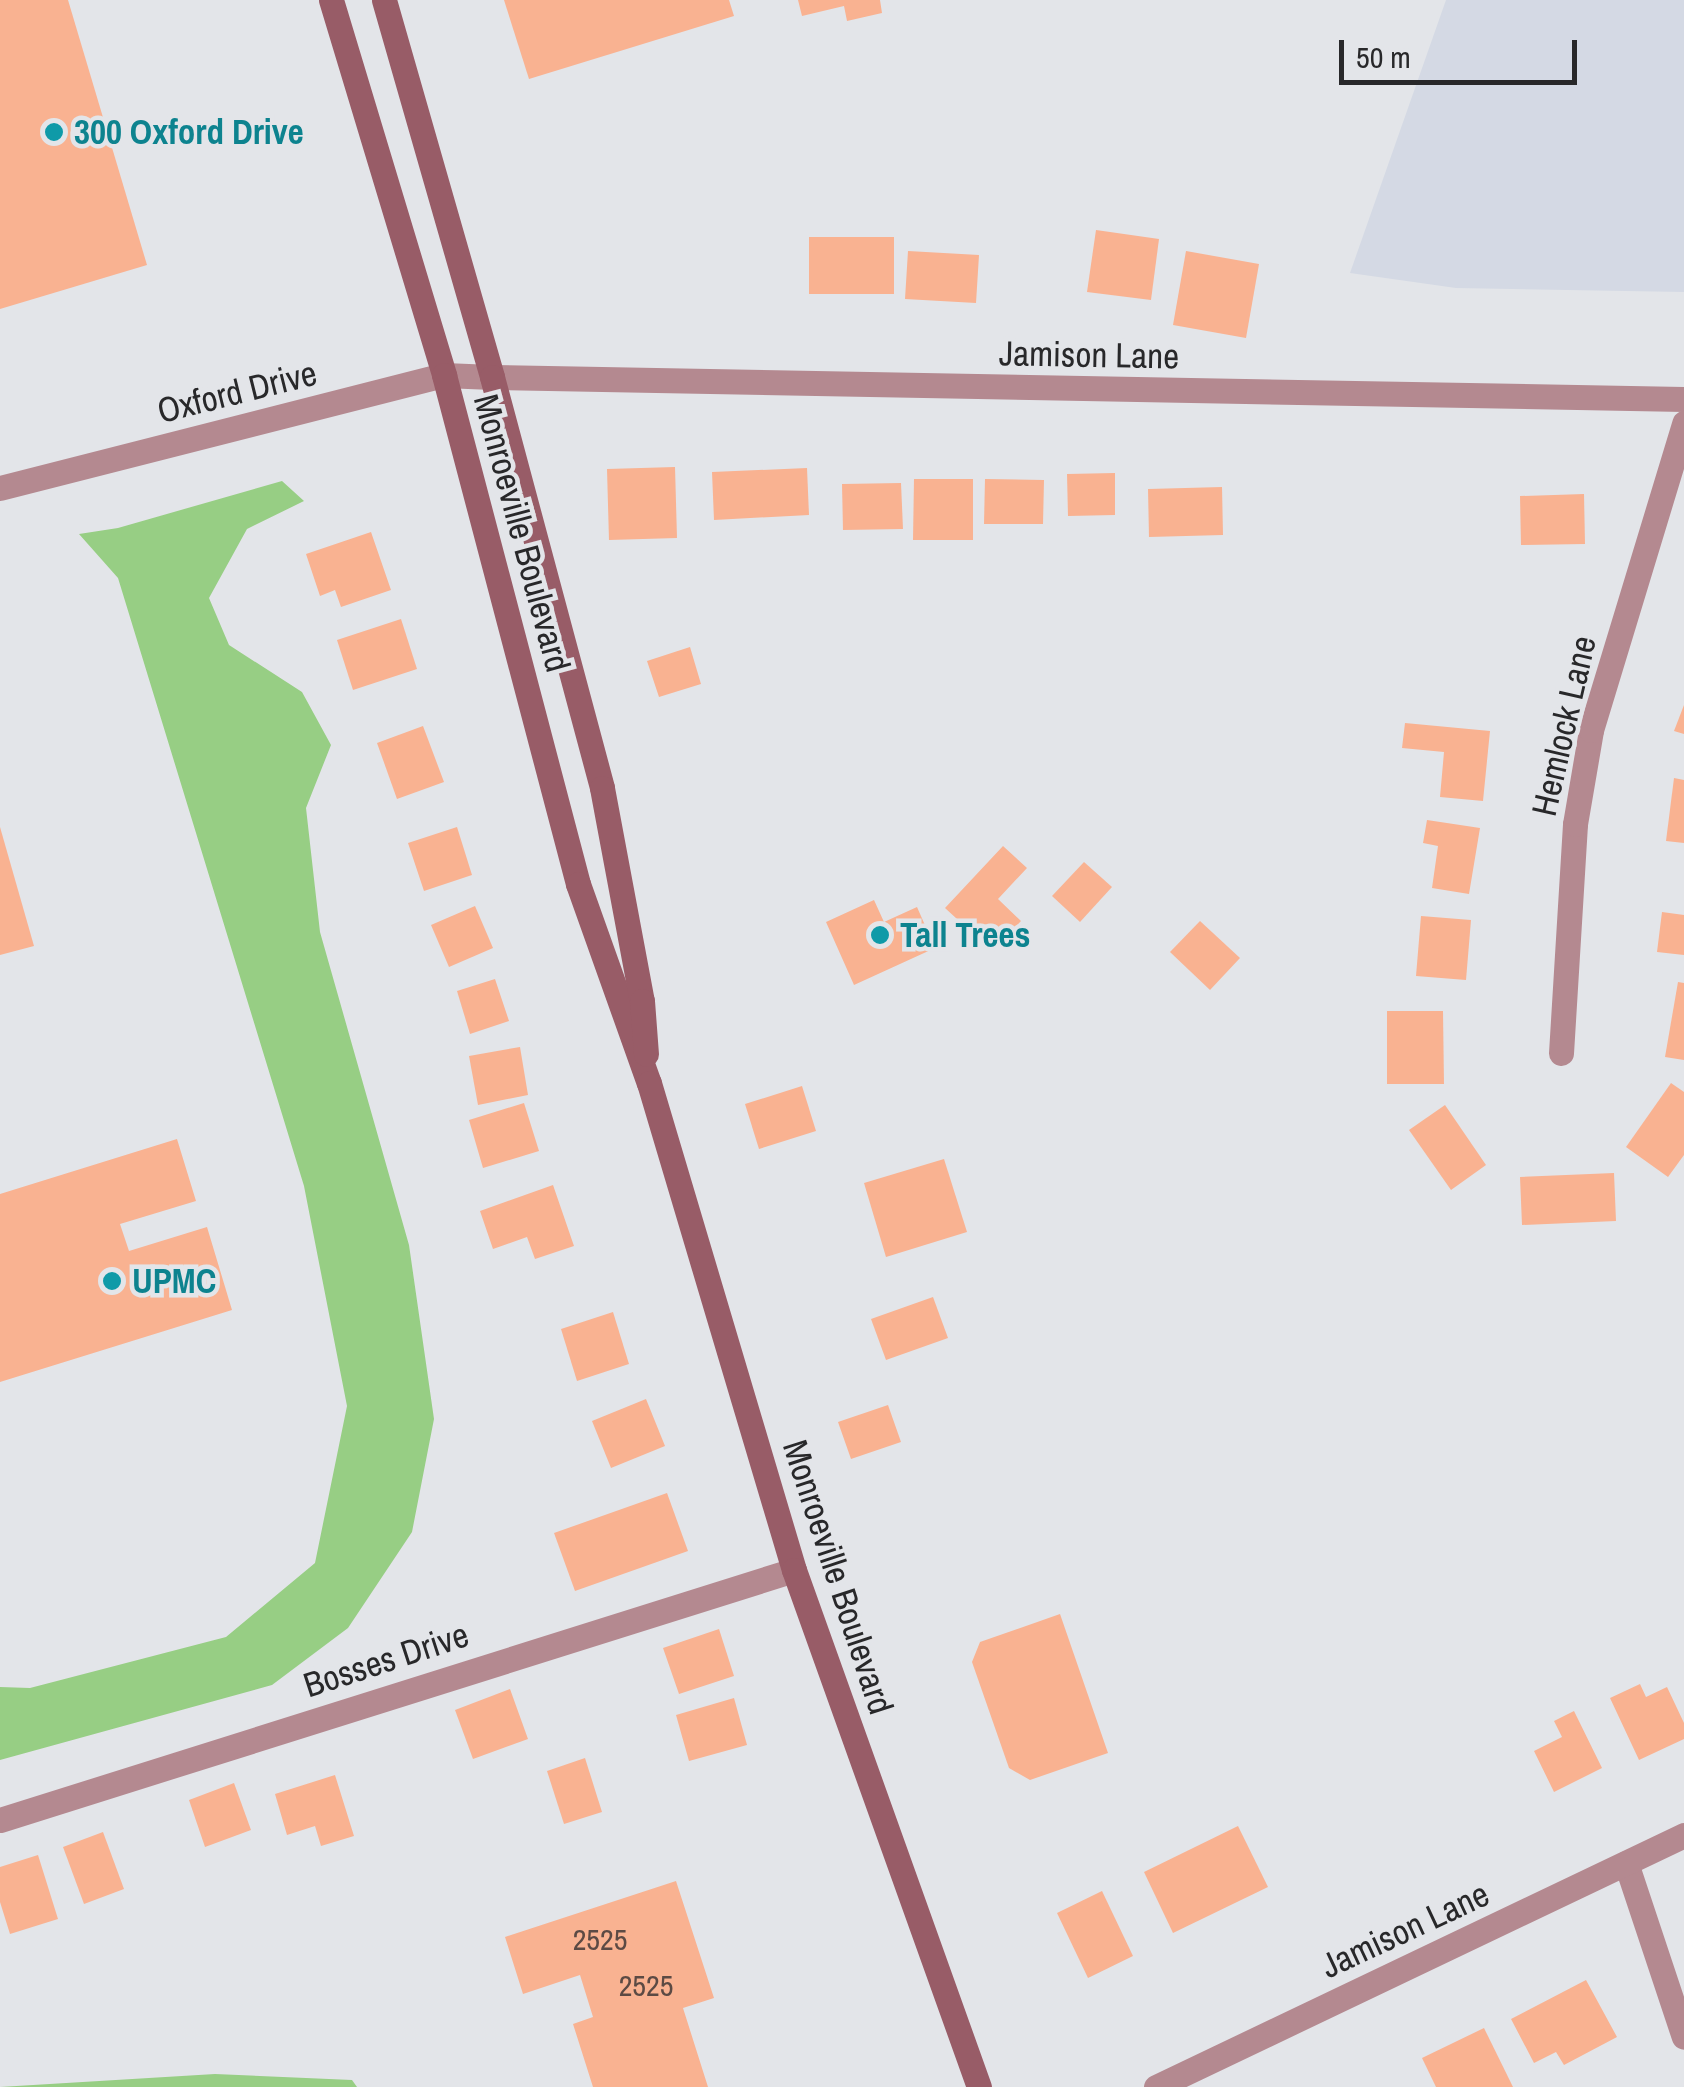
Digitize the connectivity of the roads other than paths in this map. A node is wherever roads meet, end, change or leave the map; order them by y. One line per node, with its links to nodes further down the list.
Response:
1 (331, 0): 3 (main road, Monroeville Boulevard)
2 (384, 0): 4 (main road, Monroeville Boulevard)
3 (444, 376): 4 (street, Oxford Drive); 7 (street, Oxford Drive); 9 (main road, Monroeville Boulevard)
4 (492, 376): 5 (street, Jamison Lane); 9 (main road, Monroeville Boulevard)
5 (1684, 400)
6 (1684, 422): 8 (street, Hemlock Lane)
7 (0, 488)
8 (1561, 1053)
9 (649, 1084): 10 (main road, Monroeville Boulevard)
10 (794, 1570): 11 (street, Bosses Drive); 15 (main road, Monroeville Boulevard)
11 (0, 1820)
12 (1684, 1835): 13 (street, Jamison Lane)
13 (1626, 1864): 14 (street); 16 (street, Jamison Lane)
14 (1684, 2037)
15 (980, 2087)
16 (1156, 2087)

